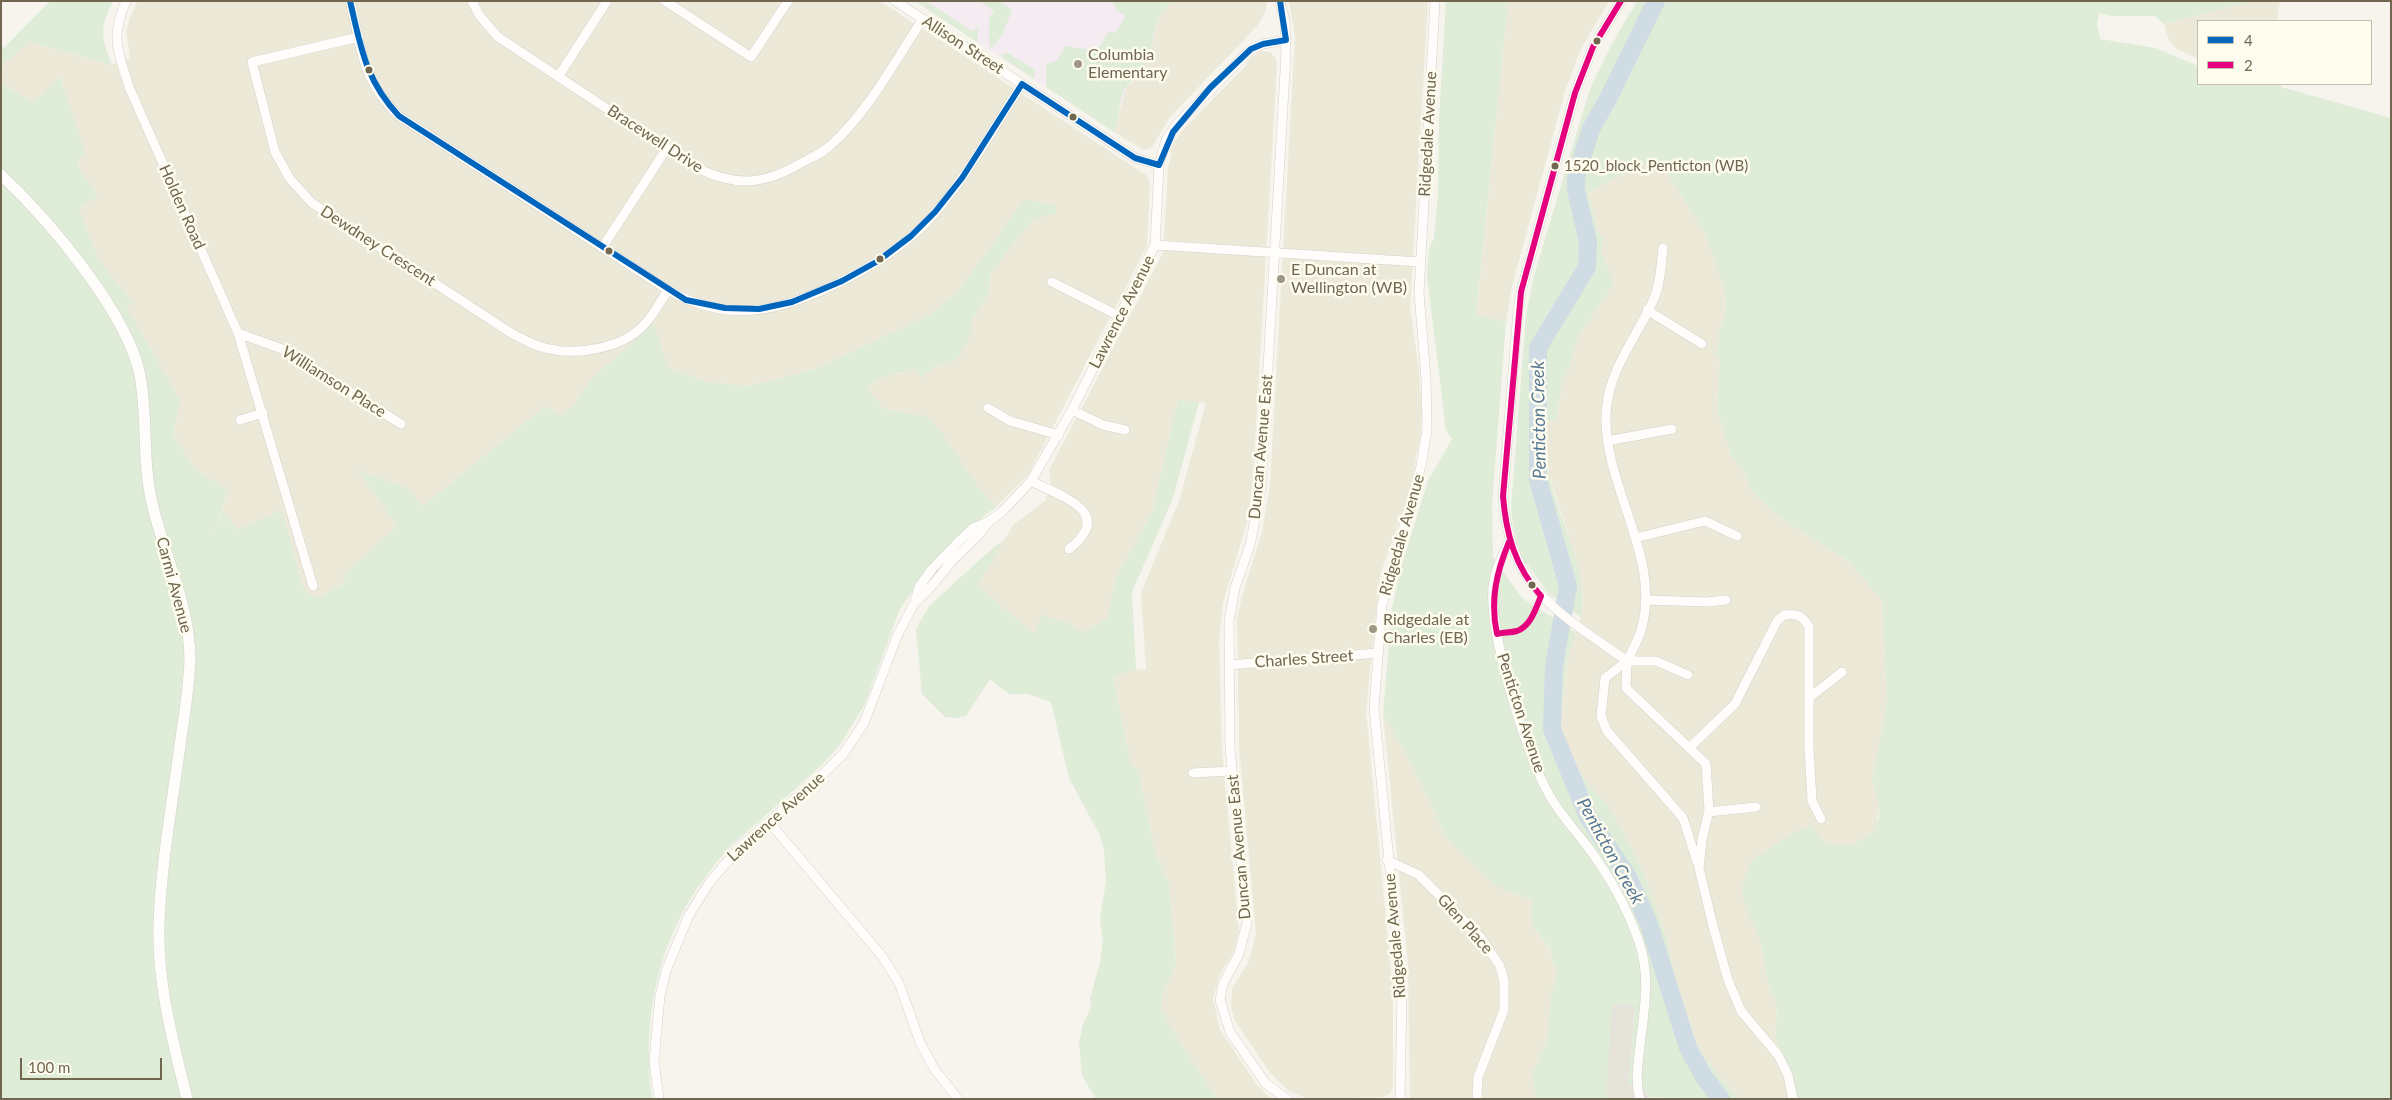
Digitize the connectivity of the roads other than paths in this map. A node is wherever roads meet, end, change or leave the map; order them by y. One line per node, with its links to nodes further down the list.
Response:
1 (126, 1): 28 (street, Holden Road)
2 (350, 1): 12 (street)
3 (472, 1): 14 (street, Bracewell Drive)
4 (607, 1): 14 (street)
5 (665, 1): 6 (street)
6 (788, 1)
7 (895, 1): 11 (street, Allison Street)
8 (1280, 1): 13 (street, Duncan Avenue East)
9 (1435, 1): 23 (street, Ridgedale Avenue)
10 (1621, 1): 42 (street)
11 (923, 19): 15 (street, Allison Street); 16 (street, Bracewell Drive)
12 (359, 37): 20 (street); 25 (street, Dewdney Crescent)
13 (1286, 40): 17 (street, Lawrence Avenue); 22 (street, Duncan Avenue East)
14 (558, 77): 16 (street, Bracewell Drive)
15 (1022, 84): 17 (street, Allison Street); 25 (street)
16 (667, 148): 20 (street)
17 (1159, 165): 19 (street, Lawrence Avenue)
18 (1, 175): 63 (street, Carmi Avenue)
19 (1155, 245): 22 (street); 27 (street, Lawrence Avenue)
20 (602, 248): 25 (street)
21 (1663, 248): 26 (street)
22 (1274, 252): 23 (street); 49 (street, Duncan Avenue East)
23 (1420, 262): 47 (street, Ridgedale Avenue)
24 (1052, 282): 27 (street)
25 (668, 290)
26 (1648, 310): 29 (street); 38 (street)
27 (1121, 317): 31 (street, Lawrence Avenue)
28 (238, 333): 32 (street, Holden Road); 34 (street, Williamson Place)
29 (1702, 344)
30 (988, 408): 37 (street)
31 (1072, 410): 36 (street); 37 (street, Lawrence Avenue)
32 (263, 413): 33 (street); 44 (street, Holden Road)
33 (240, 420)
34 (401, 424)
35 (1672, 429): 38 (street)
36 (1125, 430)
37 (1059, 435): 39 (street, Lawrence Avenue)
38 (1607, 441): 41 (street)
39 (1031, 481): 43 (street); 59 (street, Lawrence Avenue)
40 (1737, 536): 41 (street)
41 (1634, 538): 45 (street)
42 (1509, 542): 48 (street); 68 (street, Penticton Avenue)
43 (1069, 549)
44 (314, 586)
45 (1645, 600): 46 (street); 48 (street)
46 (1726, 600)
47 (1378, 653): 49 (street, Charles Street); 60 (street, Ridgedale Avenue)
48 (1627, 661): 51 (street); 53 (street); 61 (street)
49 (1229, 665): 54 (street, Duncan Avenue East)
50 (1842, 672): 52 (street)
51 (1688, 675)
52 (1809, 698): 53 (street); 58 (street)
53 (1689, 748): 57 (street)
54 (1232, 771): 55 (street); 65 (street, Duncan Avenue East)
55 (1193, 773)
56 (1756, 807): 57 (street)
57 (1708, 812): 61 (street)
58 (1821, 819)
59 (769, 822): 62 (street); 64 (street, Lawrence Avenue)
60 (1387, 860): 66 (street, Ridgedale Avenue); 67 (street, Glen Place)
61 (1699, 868): 69 (street)
62 (957, 1098)
63 (187, 1099)
64 (659, 1099)
65 (1287, 1099)
66 (1400, 1099)
67 (1477, 1099)
68 (1640, 1099)
69 (1793, 1099)

